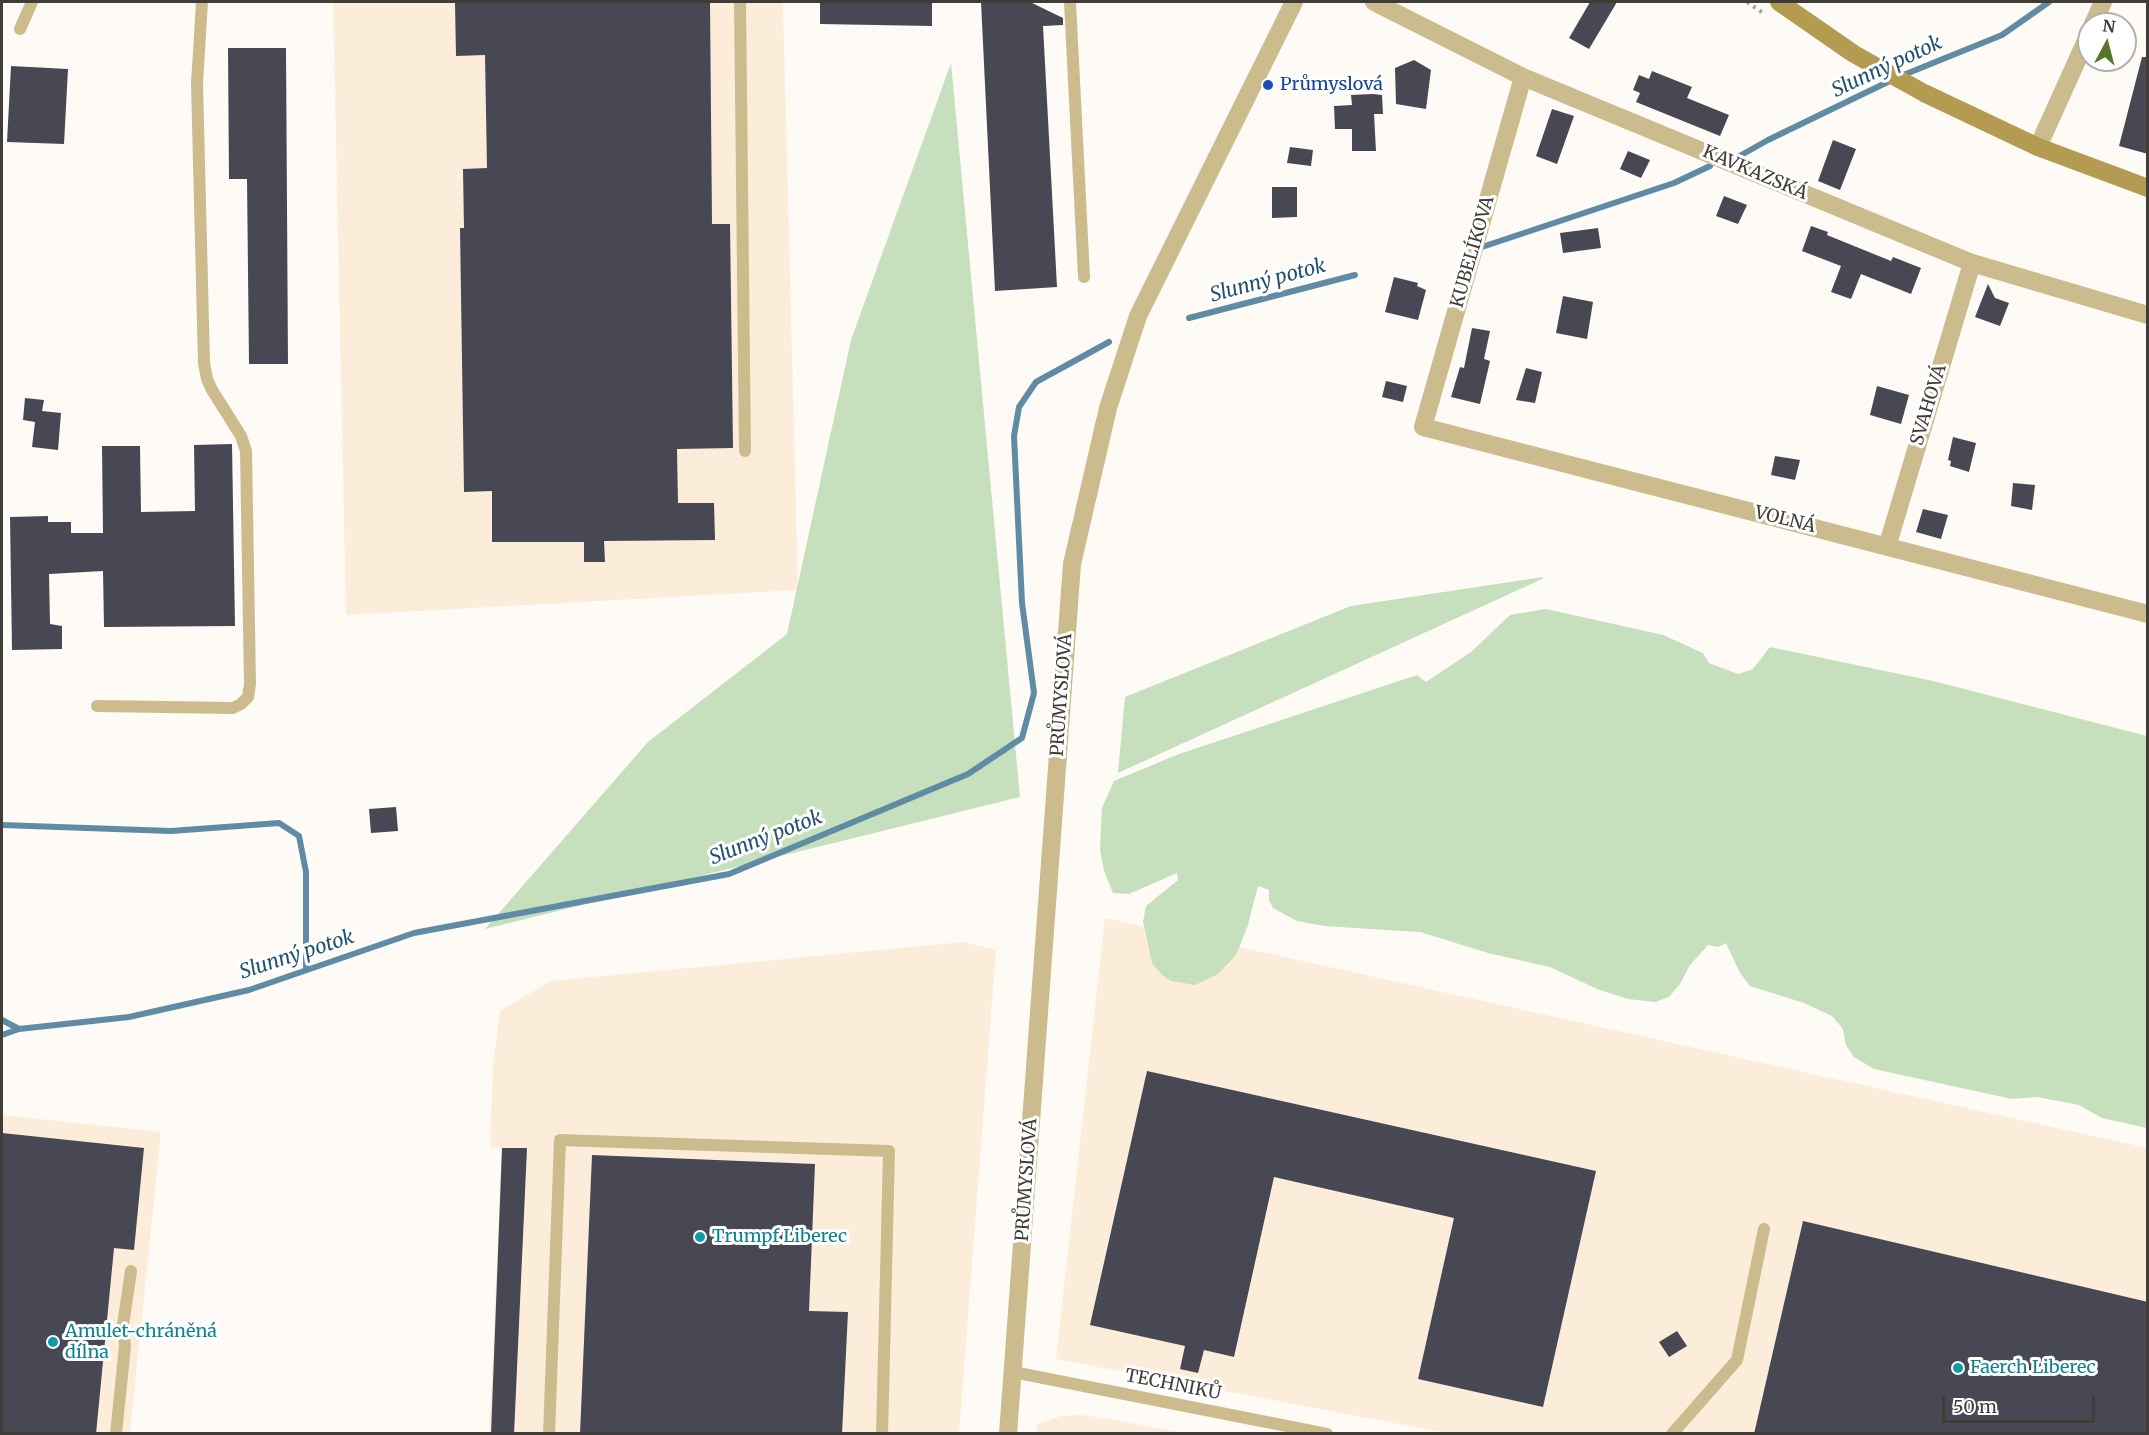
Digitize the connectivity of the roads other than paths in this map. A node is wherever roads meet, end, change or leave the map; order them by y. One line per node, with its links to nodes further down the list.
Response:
1 (32, 2): 8 (lane)
2 (202, 2): 20 (lane)
3 (740, 2): 17 (lane)
4 (1070, 2): 14 (lane)
5 (1294, 2): 23 (street, PRŮMYSLOVÁ)
6 (1374, 2): 10 (street, KAVKAZSKÁ)
7 (1779, 2): 11 (street)
8 (20, 29)
9 (2077, 61): 11 (street)
10 (1523, 77): 13 (street, KAVKAZSKÁ); 16 (street, KUBELÍKOVA)
11 (2038, 147): 12 (street)
12 (2148, 188)
13 (1972, 263): 15 (street, KAVKAZSKÁ); 18 (street, SVAHOVÁ)
14 (1084, 276)
15 (2148, 315)
16 (1423, 427): 18 (street, VOLNÁ)
17 (745, 450)
18 (1887, 547): 19 (street, VOLNÁ)
19 (2148, 614)
20 (97, 706)
21 (1764, 1229): 29 (lane)
22 (131, 1271): 24 (lane)
23 (1013, 1372): 27 (street, PRŮMYSLOVÁ); 28 (lane, TECHNIKŮ)
24 (116, 1434)
25 (549, 1434): 26 (lane)
26 (882, 1434)
27 (1008, 1434)
28 (1327, 1434)
29 (1672, 1434)

